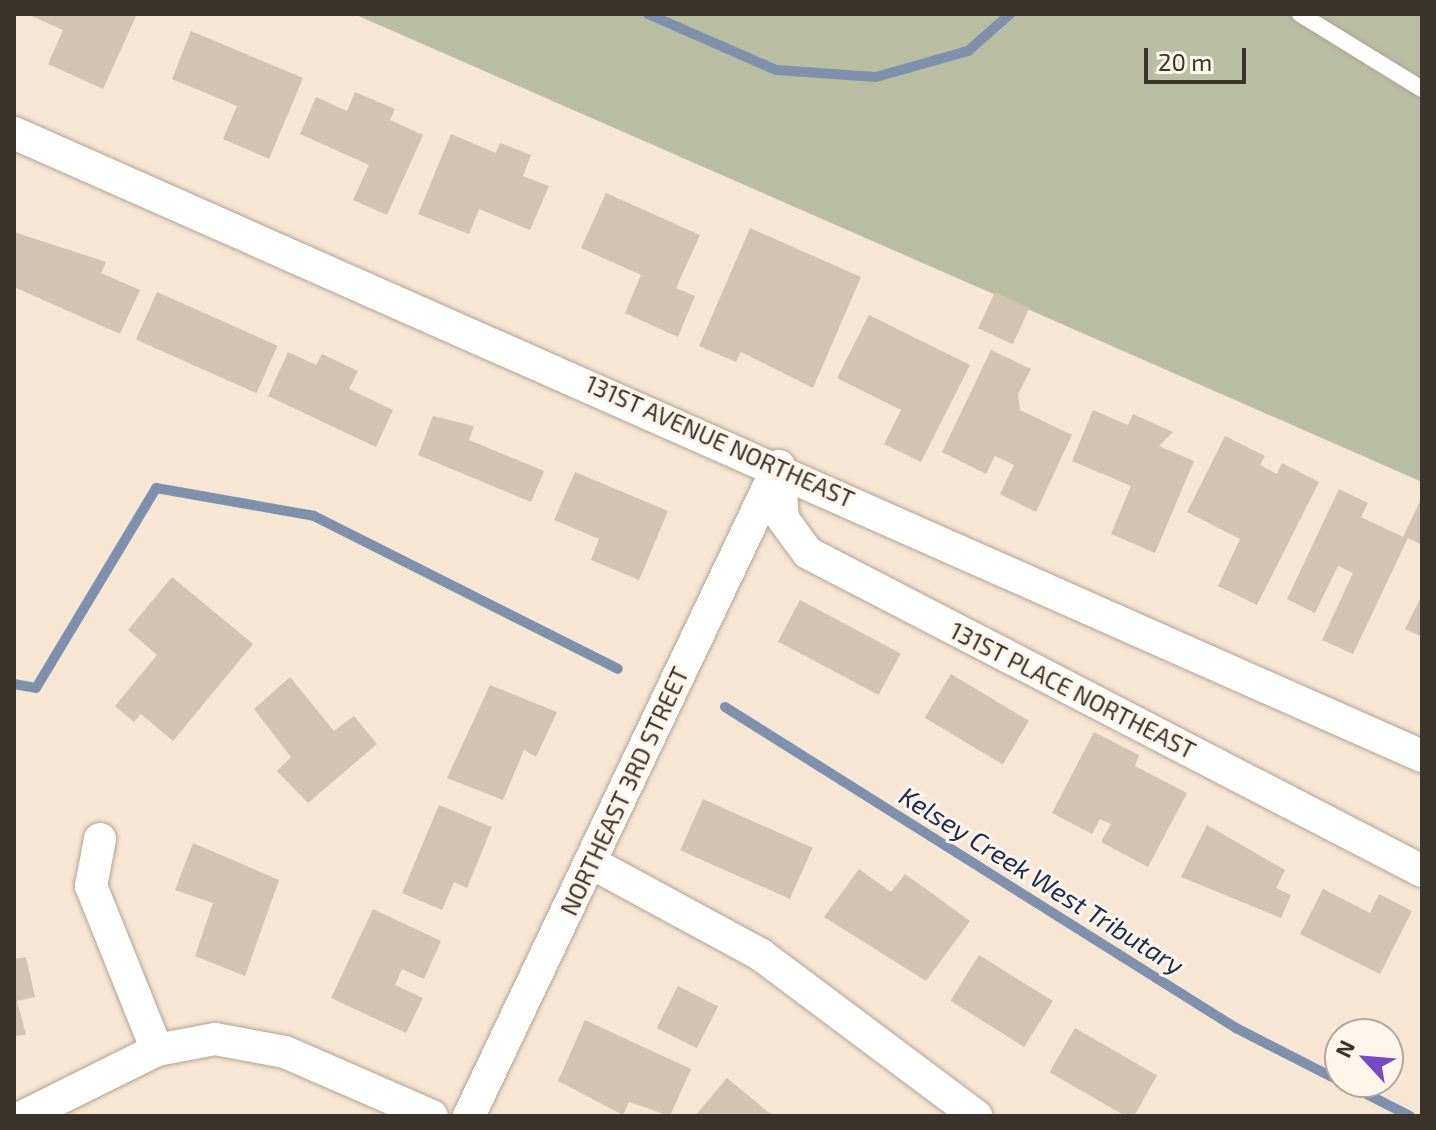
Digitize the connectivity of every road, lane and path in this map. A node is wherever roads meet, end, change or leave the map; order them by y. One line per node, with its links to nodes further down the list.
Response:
1 (1300, 14): 2 (lane)
2 (1422, 89)
3 (14, 133): 4 (street, 131ST AVENUE NORTHEAST)
4 (779, 466): 5 (street, 131ST AVENUE NORTHEAST); 7 (street, NORTHEAST 3RD STREET); 8 (street, 131ST PLACE NORTHEAST)
5 (1422, 756)
6 (100, 839): 9 (street)
7 (590, 862): 12 (street, NORTHEAST 3RD STREET); 13 (street)
8 (1422, 871)
9 (157, 1050): 10 (street); 11 (street)
10 (24, 1116)
11 (432, 1116)
12 (469, 1116)
13 (976, 1116)

